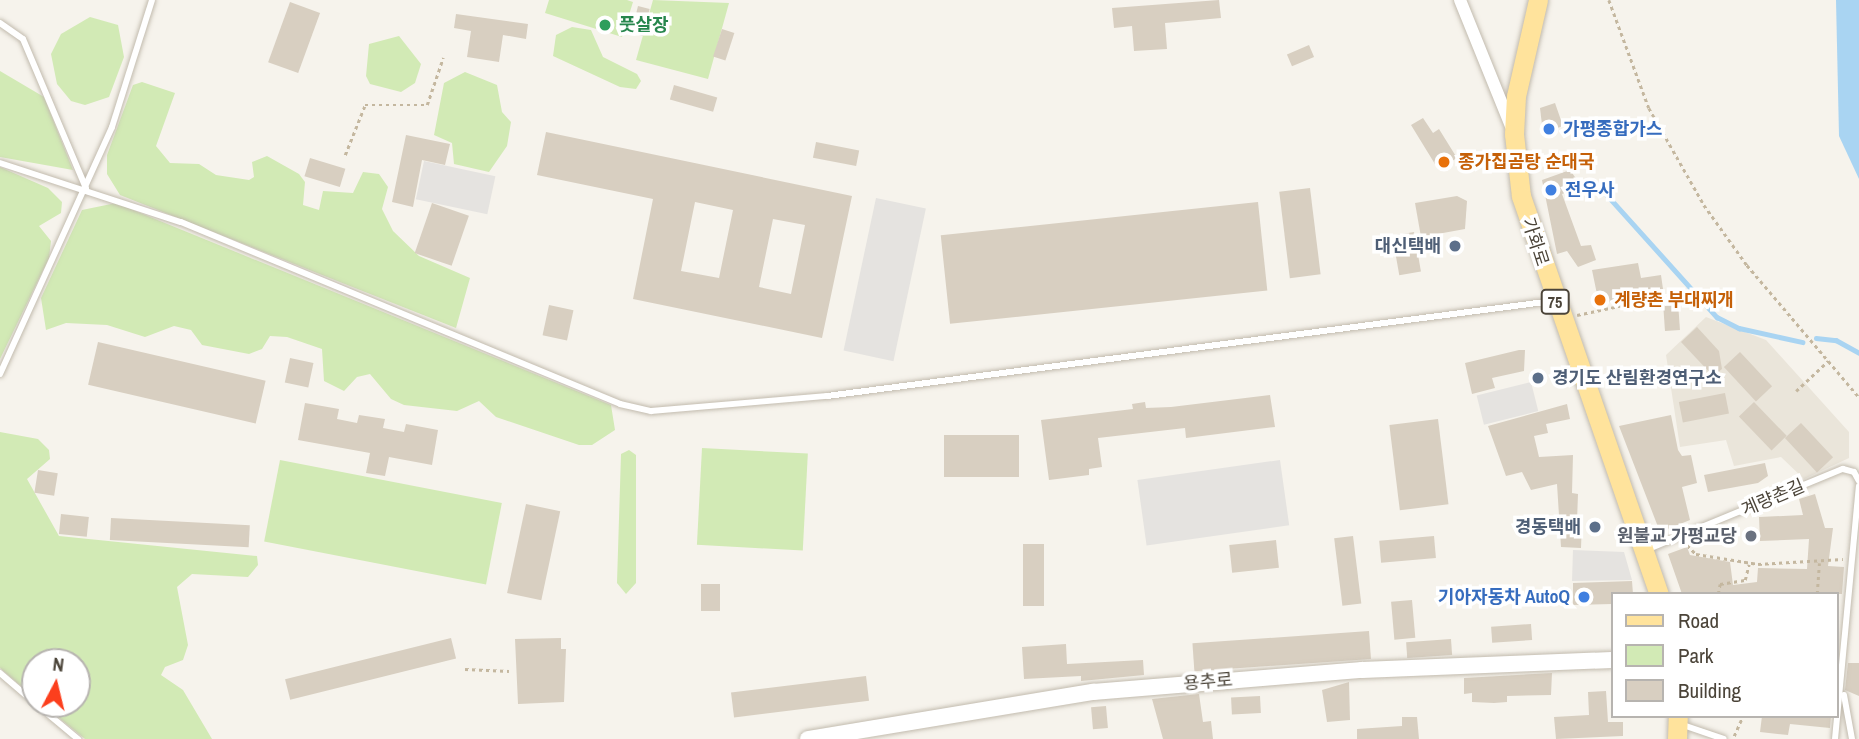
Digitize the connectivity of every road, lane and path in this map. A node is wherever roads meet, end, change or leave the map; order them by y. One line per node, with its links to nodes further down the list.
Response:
1 (152, 0): 10 (lane)
2 (1460, 0): 7 (street)
3 (1538, 0): 7 (main road, 가화로 / 75)
4 (1609, 0): 13 (path)
5 (0, 23): 10 (lane)
6 (443, 58): 8 (path)
7 (1514, 134): 12 (main road, 가화로 / 75)
8 (345, 155)
9 (0, 163): 10 (lane)
10 (86, 188): 12 (lane); 14 (lane)
11 (1662, 297): 12 (path)
12 (1558, 310): 19 (main road, 가화로 / 75)
13 (1828, 361): 15 (path); 16 (path)
14 (0, 374)
15 (1796, 391)
16 (1859, 397)
17 (1859, 483): 18 (lane, 계량촌길); 20 (lane, 계량촌길)
18 (1684, 535): 19 (lane, 계량촌길); 22 (path)
19 (1644, 551): 23 (main road, 가화로 / 75)
20 (1852, 557): 21 (path); 30 (lane, 계량촌길)
21 (1819, 563): 22 (path); 25 (path)
22 (1749, 564): 24 (path)
23 (1658, 592)
24 (1718, 592)
25 (1817, 592)
26 (1610, 660): 38 (street, 용추로)
27 (464, 670): 28 (path)
28 (509, 671)
29 (0, 673): 31 (lane)
30 (1843, 679): 32 (lane, 계량촌길); 42 (lane)
31 (21, 691)
32 (1838, 716)
33 (53, 718): 37 (lane)
34 (1742, 718): 40 (path)
35 (1838, 718): 41 (lane, 계량촌길)
36 (1678, 726): 39 (lane)
37 (78, 739)
38 (808, 739)
39 (1724, 739)
40 (1732, 739)
41 (1835, 739)
42 (1852, 739)

